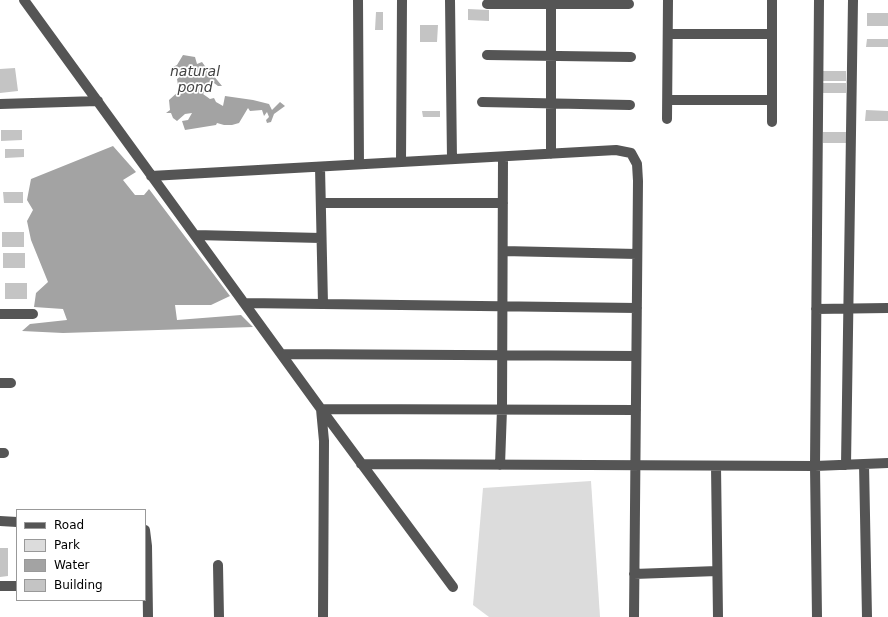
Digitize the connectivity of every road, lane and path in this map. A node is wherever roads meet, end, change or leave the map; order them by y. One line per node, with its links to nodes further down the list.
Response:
1 (24, 0): 19 (street)
2 (358, 0): 30 (street)
3 (402, 0): 29 (street)
4 (450, 0): 28 (street)
5 (668, 0): 12 (street)
6 (772, 0): 13 (street)
7 (819, 0): 44 (street)
8 (853, 0): 45 (street)
9 (551, 2): 10 (street); 11 (street); 15 (street)
10 (486, 4)
11 (629, 4)
12 (668, 34): 13 (street); 17 (street)
13 (772, 34): 18 (street)
14 (487, 55): 15 (street)
15 (551, 57): 16 (street); 22 (street)
16 (631, 58)
17 (668, 100): 18 (street); 24 (street)
18 (772, 100): 25 (street)
19 (98, 101): 21 (street); 32 (street)
20 (482, 102): 22 (street)
21 (0, 104)
22 (551, 104): 23 (street); 26 (street)
23 (630, 105)
24 (667, 119)
25 (772, 122)
26 (551, 154): 27 (street); 38 (street)
27 (503, 157): 28 (street); 33 (street)
28 (452, 159): 29 (street)
29 (401, 162): 30 (street)
30 (360, 164): 31 (street)
31 (320, 167): 32 (street); 34 (street)
32 (151, 176): 35 (street)
33 (503, 203): 34 (street); 37 (street)
34 (321, 204): 36 (street)
35 (195, 235): 36 (street); 39 (street)
36 (321, 238): 40 (street)
37 (503, 251): 38 (street); 41 (street)
38 (637, 254): 42 (street)
39 (244, 303): 40 (street); 48 (street)
40 (323, 304): 41 (street)
41 (503, 306): 42 (street); 49 (street)
42 (637, 308): 50 (street)
43 (888, 308): 45 (street)
44 (816, 309): 45 (street); 63 (street)
45 (848, 309): 60 (street)
46 (0, 314): 47 (street)
47 (33, 314)
48 (282, 354): 49 (street); 53 (street)
49 (502, 355): 50 (street); 54 (street)
50 (636, 356): 55 (street)
51 (0, 383): 52 (street)
52 (11, 383)
53 (321, 409): 54 (street); 57 (street); 75 (street)
54 (502, 409): 55 (street); 59 (street)
55 (636, 410): 61 (street)
56 (888, 463): 58 (street)
57 (361, 464): 59 (street); 71 (street)
58 (864, 464): 60 (street); 79 (street)
59 (500, 465): 61 (street)
60 (846, 465): 63 (street)
61 (635, 466): 62 (street); 68 (street)
62 (716, 466): 63 (street); 67 (street)
63 (815, 466): 78 (street)
64 (0, 522): 65 (street)
65 (16, 522)
66 (218, 565): 74 (street)
67 (717, 571): 68 (street); 77 (street)
68 (634, 574): 76 (street)
69 (0, 586): 70 (street)
70 (16, 586)
71 (453, 587)
72 (146, 589): 73 (street)
73 (148, 617)
74 (219, 617)
75 (323, 617)
76 (634, 617)
77 (718, 617)
78 (817, 617)
79 (867, 617)

